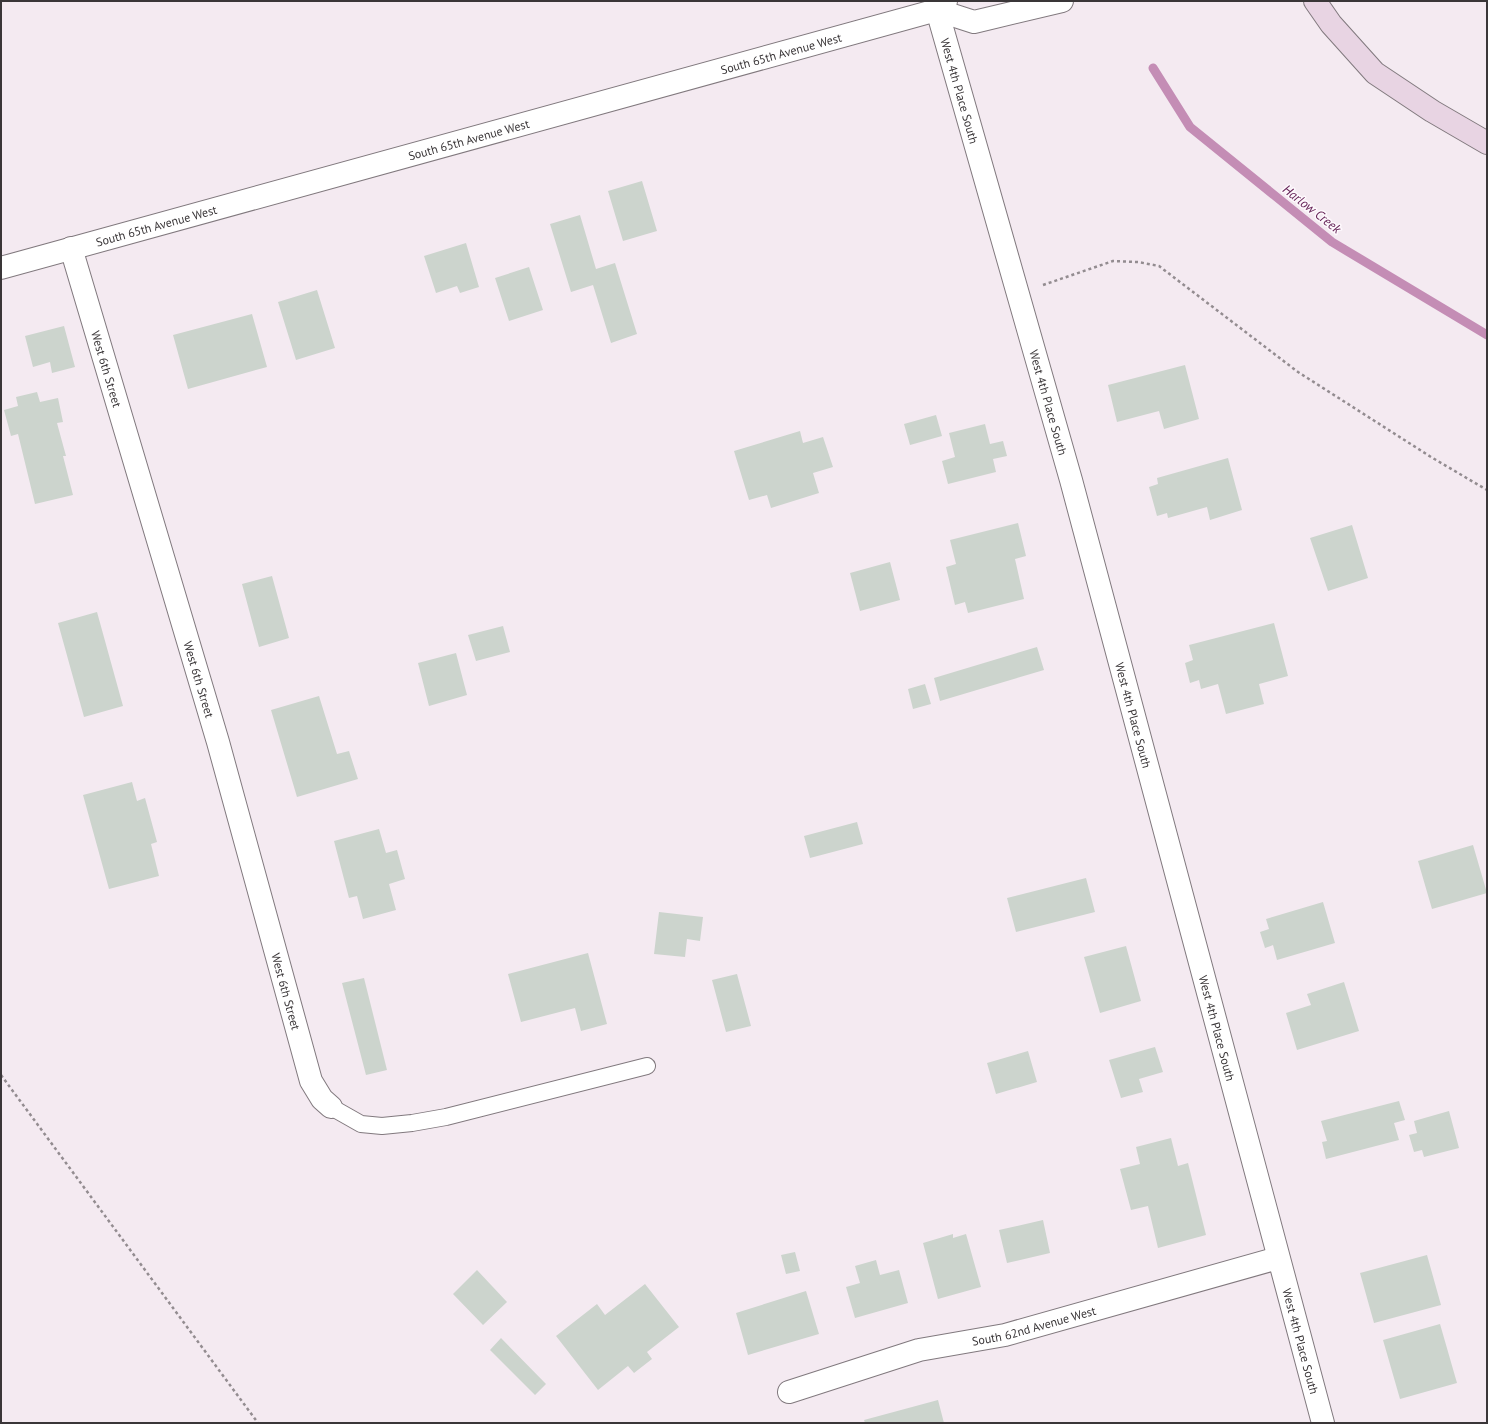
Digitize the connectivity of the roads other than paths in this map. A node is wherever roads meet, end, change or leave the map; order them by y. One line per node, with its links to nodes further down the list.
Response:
1 (1062, 1): 3 (street)
2 (1315, 1): 4 (main road)
3 (941, 5): 5 (street, South 65th Avenue West); 9 (street, West 4th Place South)
4 (1487, 143)
5 (71, 248): 6 (street, South 65th Avenue West); 8 (street, West 6th Street)
6 (1, 268)
7 (647, 1066): 8 (lane)
8 (331, 1107)
9 (1278, 1258): 10 (street, South 62nd Avenue West); 11 (street, West 4th Place South)
10 (789, 1392)
11 (1323, 1423)

